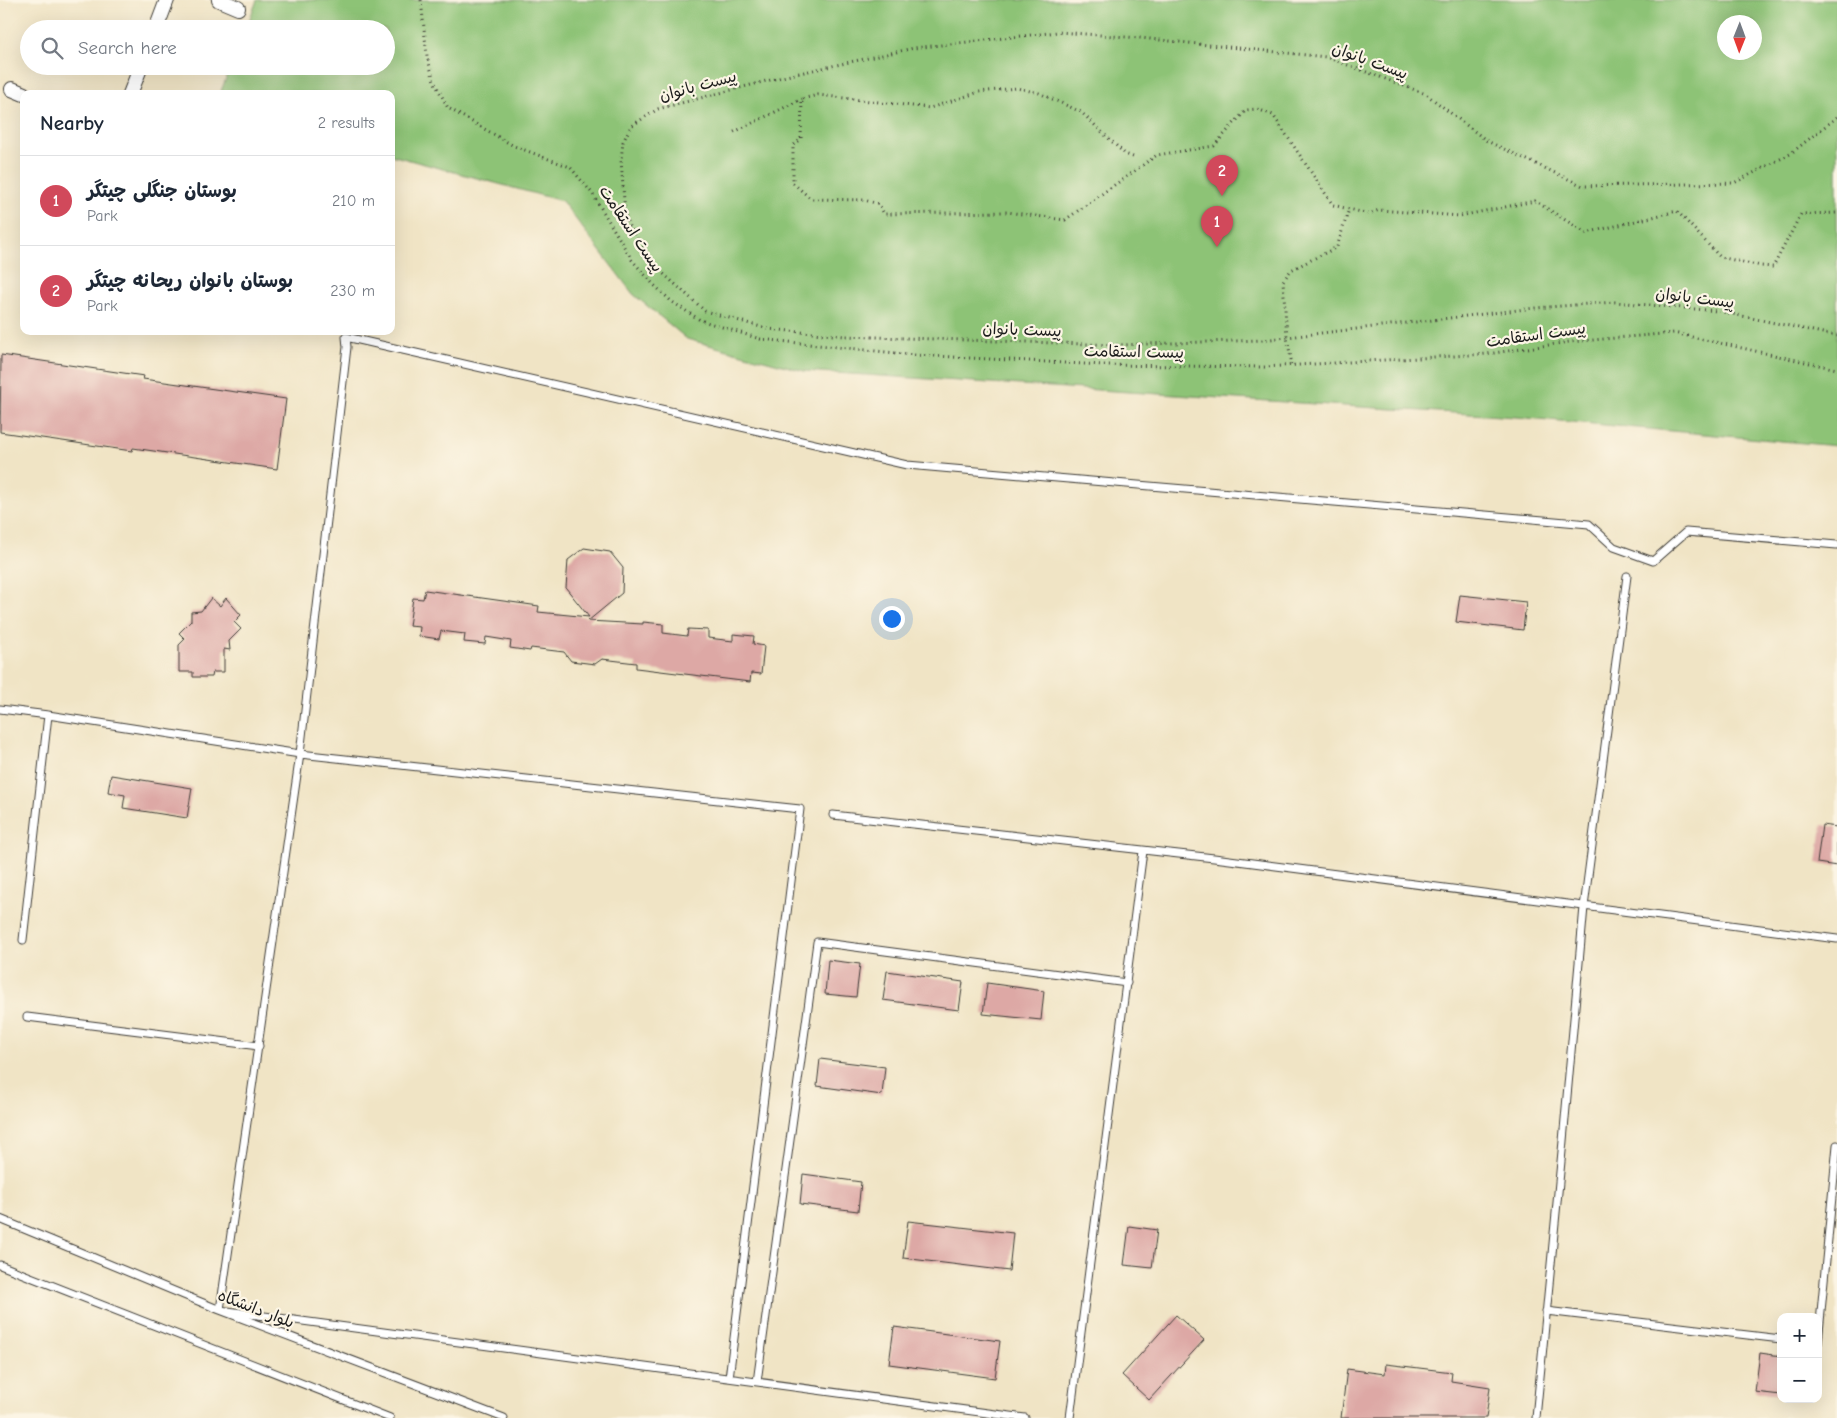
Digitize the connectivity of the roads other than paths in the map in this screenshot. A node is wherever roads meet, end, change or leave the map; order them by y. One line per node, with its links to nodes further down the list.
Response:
1 (167, 0): 4 (street)
2 (219, 0): 3 (street)
3 (238, 8)
4 (159, 20)
5 (137, 75): 6 (street)
6 (132, 90)
7 (1837, 545): 11 (lane)
8 (1626, 576): 14 (lane)
9 (0, 709): 10 (lane)
10 (48, 715): 11 (lane); 16 (lane)
11 (300, 754): 19 (lane); 27 (lane)
12 (833, 815): 13 (lane)
13 (1143, 851): 14 (lane); 17 (lane)
14 (1584, 907): 15 (lane); 24 (lane)
15 (1837, 938)
16 (23, 940)
17 (1127, 983): 28 (lane); 32 (lane)
18 (27, 1017): 19 (lane)
19 (259, 1046): 23 (lane)
20 (1837, 1145): 25 (lane)
21 (0, 1220): 23 (lane, بلوار دانشگاه)
22 (0, 1265): 29 (lane)
23 (220, 1310): 27 (lane); 30 (lane, بلوار دانشگاه)
24 (1546, 1312): 26 (lane); 33 (lane)
25 (1821, 1313)
26 (1777, 1339)
27 (729, 1378): 28 (lane)
28 (757, 1382): 31 (lane)
29 (390, 1418)
30 (504, 1418)
31 (1025, 1418)
32 (1070, 1418)
33 (1536, 1418)

